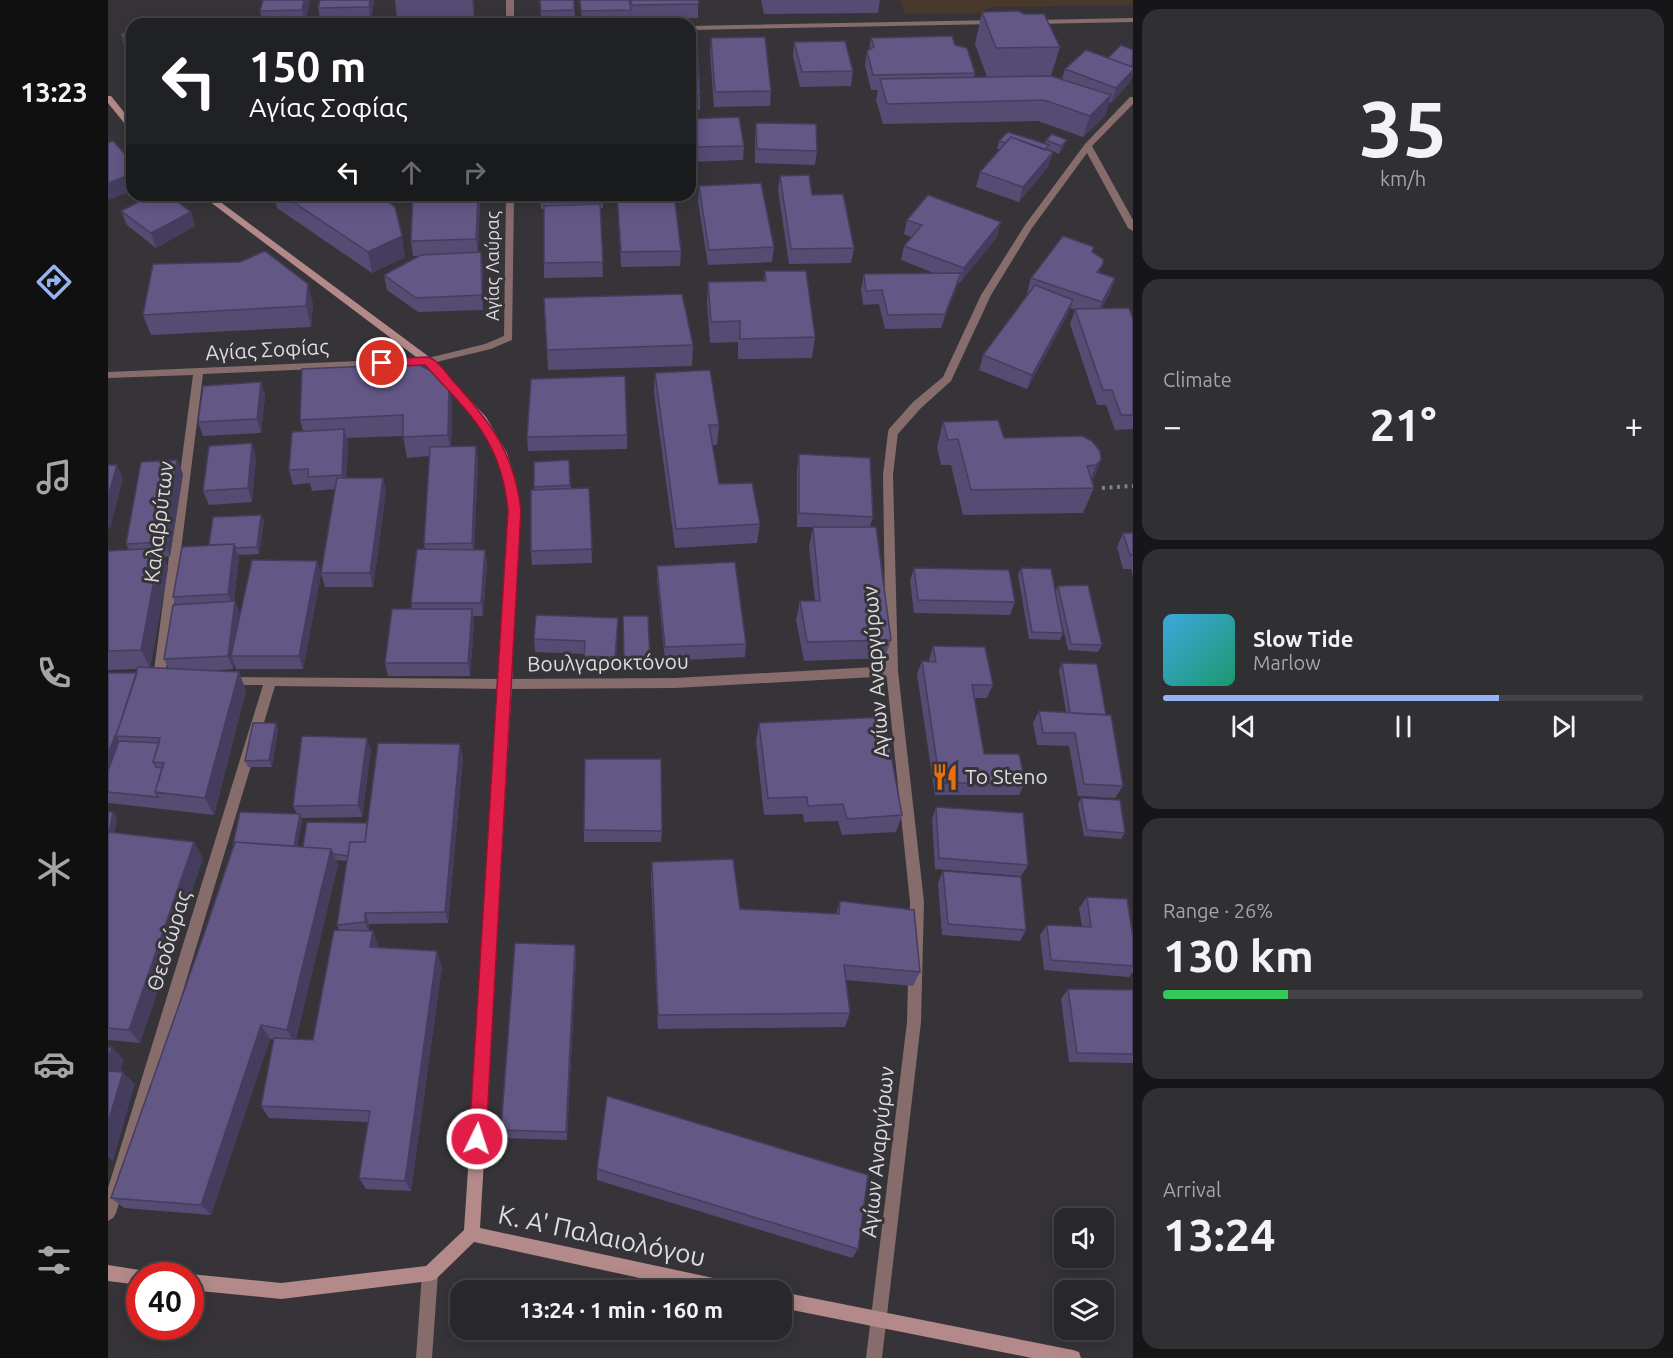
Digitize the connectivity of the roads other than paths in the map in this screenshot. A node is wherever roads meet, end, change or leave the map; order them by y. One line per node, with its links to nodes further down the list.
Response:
1 (510, 0): 2 (street)
2 (510, 18)
3 (1133, 20): 5 (street)
4 (1001, 22): 6 (street)
5 (1025, 22)
6 (696, 28)
7 (108, 98): 9 (street)
8 (1133, 99): 10 (street, Αγίων Αναργύρων)
9 (126, 120)
10 (1088, 146): 13 (street); 18 (street, Αγίων Αναργύρων)
11 (213, 201): 15 (street)
12 (510, 201): 14 (street, Αγίας Λαύρας)
13 (1133, 228)
14 (509, 338): 15 (street, Αγίας Σοφίας)
15 (428, 361): 16 (street, Αγίας Σοφίας); 22 (street)
16 (198, 371): 17 (street, Αγίας Σοφίας); 19 (street, Καλαβρύτων)
17 (108, 375)
18 (892, 671): 22 (street, Βουλγαροκτόνου); 31 (street, Αγίων Αναργύρων)
19 (159, 678)
20 (215, 680): 21 (street, Βουλγαροκτόνου)
21 (270, 681): 22 (street, Βουλγαροκτόνου); 23 (street, Θεοδώρας)
22 (506, 684): 24 (street)
23 (108, 1212)
24 (472, 1234): 26 (street, Κ. Α' Παλαιολόγου); 28 (street, Κ. Α' Παλαιολόγου)
25 (108, 1273): 27 (street)
26 (430, 1274): 29 (street); 32 (street)
27 (126, 1275)
28 (686, 1280)
29 (204, 1283)
30 (792, 1302): 31 (street)
31 (880, 1322): 33 (street, Αγίων Αναργύρων); 34 (street)
32 (424, 1358)
33 (874, 1358)
34 (1073, 1358)

